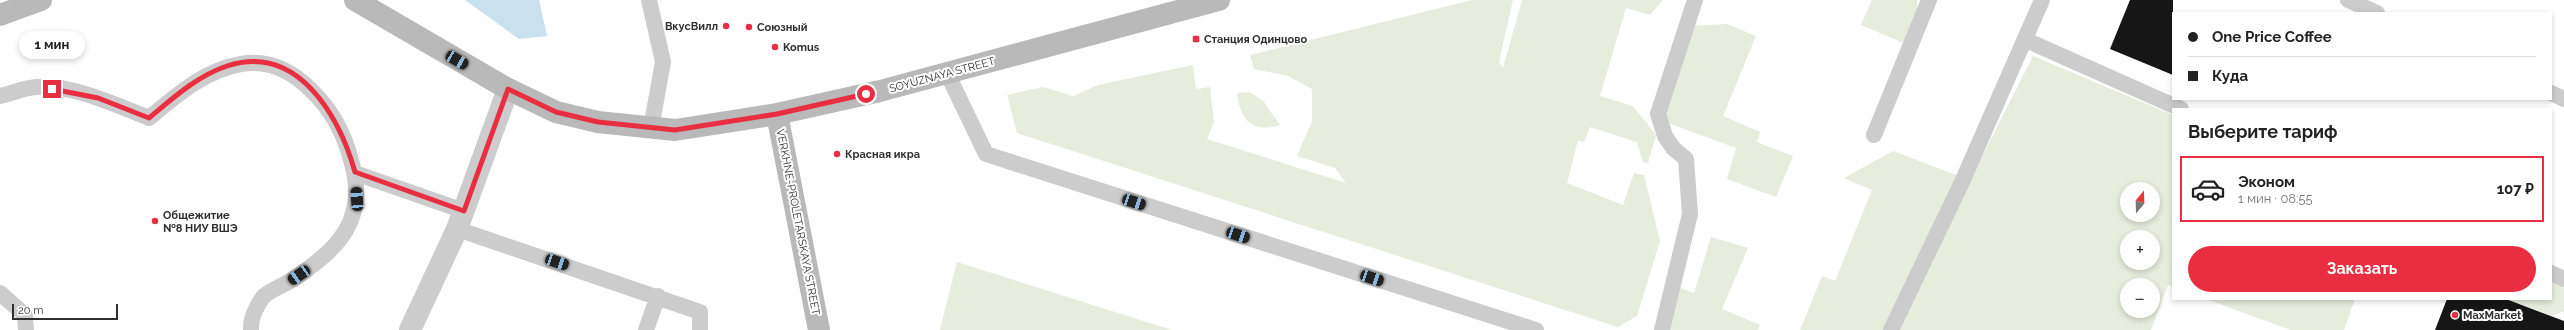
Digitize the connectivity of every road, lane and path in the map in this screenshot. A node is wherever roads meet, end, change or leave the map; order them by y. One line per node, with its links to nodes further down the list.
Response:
1 (40, 0): 10 (street)
2 (356, 0): 13 (street, SOYUZNAYA STREET)
3 (649, 0): 19 (lane)
4 (1219, 0): 12 (street, SOYUZNAYA STREET)
5 (1695, 0): 34 (lane)
6 (1929, 0): 20 (lane)
7 (2042, 0): 11 (lane)
8 (2348, 0): 9 (lane)
9 (2375, 12)
10 (0, 15)
11 (2026, 40): 17 (lane); 35 (lane)
12 (947, 73): 18 (street, SOYUZNAYA STREET); 33 (lane)
13 (508, 89): 19 (street, SOYUZNAYA STREET); 22 (street)
14 (2552, 93): 16 (lane)
15 (0, 96): 21 (lane)
16 (2564, 99)
17 (2179, 108)
18 (777, 114): 19 (street, SOYUZNAYA STREET); 32 (street, VERKHNE-PROLETARSKAYA STREET)
19 (650, 128)
20 (1874, 135)
21 (355, 172): 22 (lane); 28 (lane)
22 (460, 220): 26 (lane); 29 (street)
23 (2552, 273): 24 (lane)
24 (2564, 279)
25 (0, 293): 27 (lane)
26 (658, 296): 30 (lane); 31 (lane)
27 (26, 330)
28 (251, 330)
29 (410, 330)
30 (646, 330)
31 (700, 330)
32 (819, 330)
33 (1536, 330)
34 (1662, 330)
35 (1891, 330)

